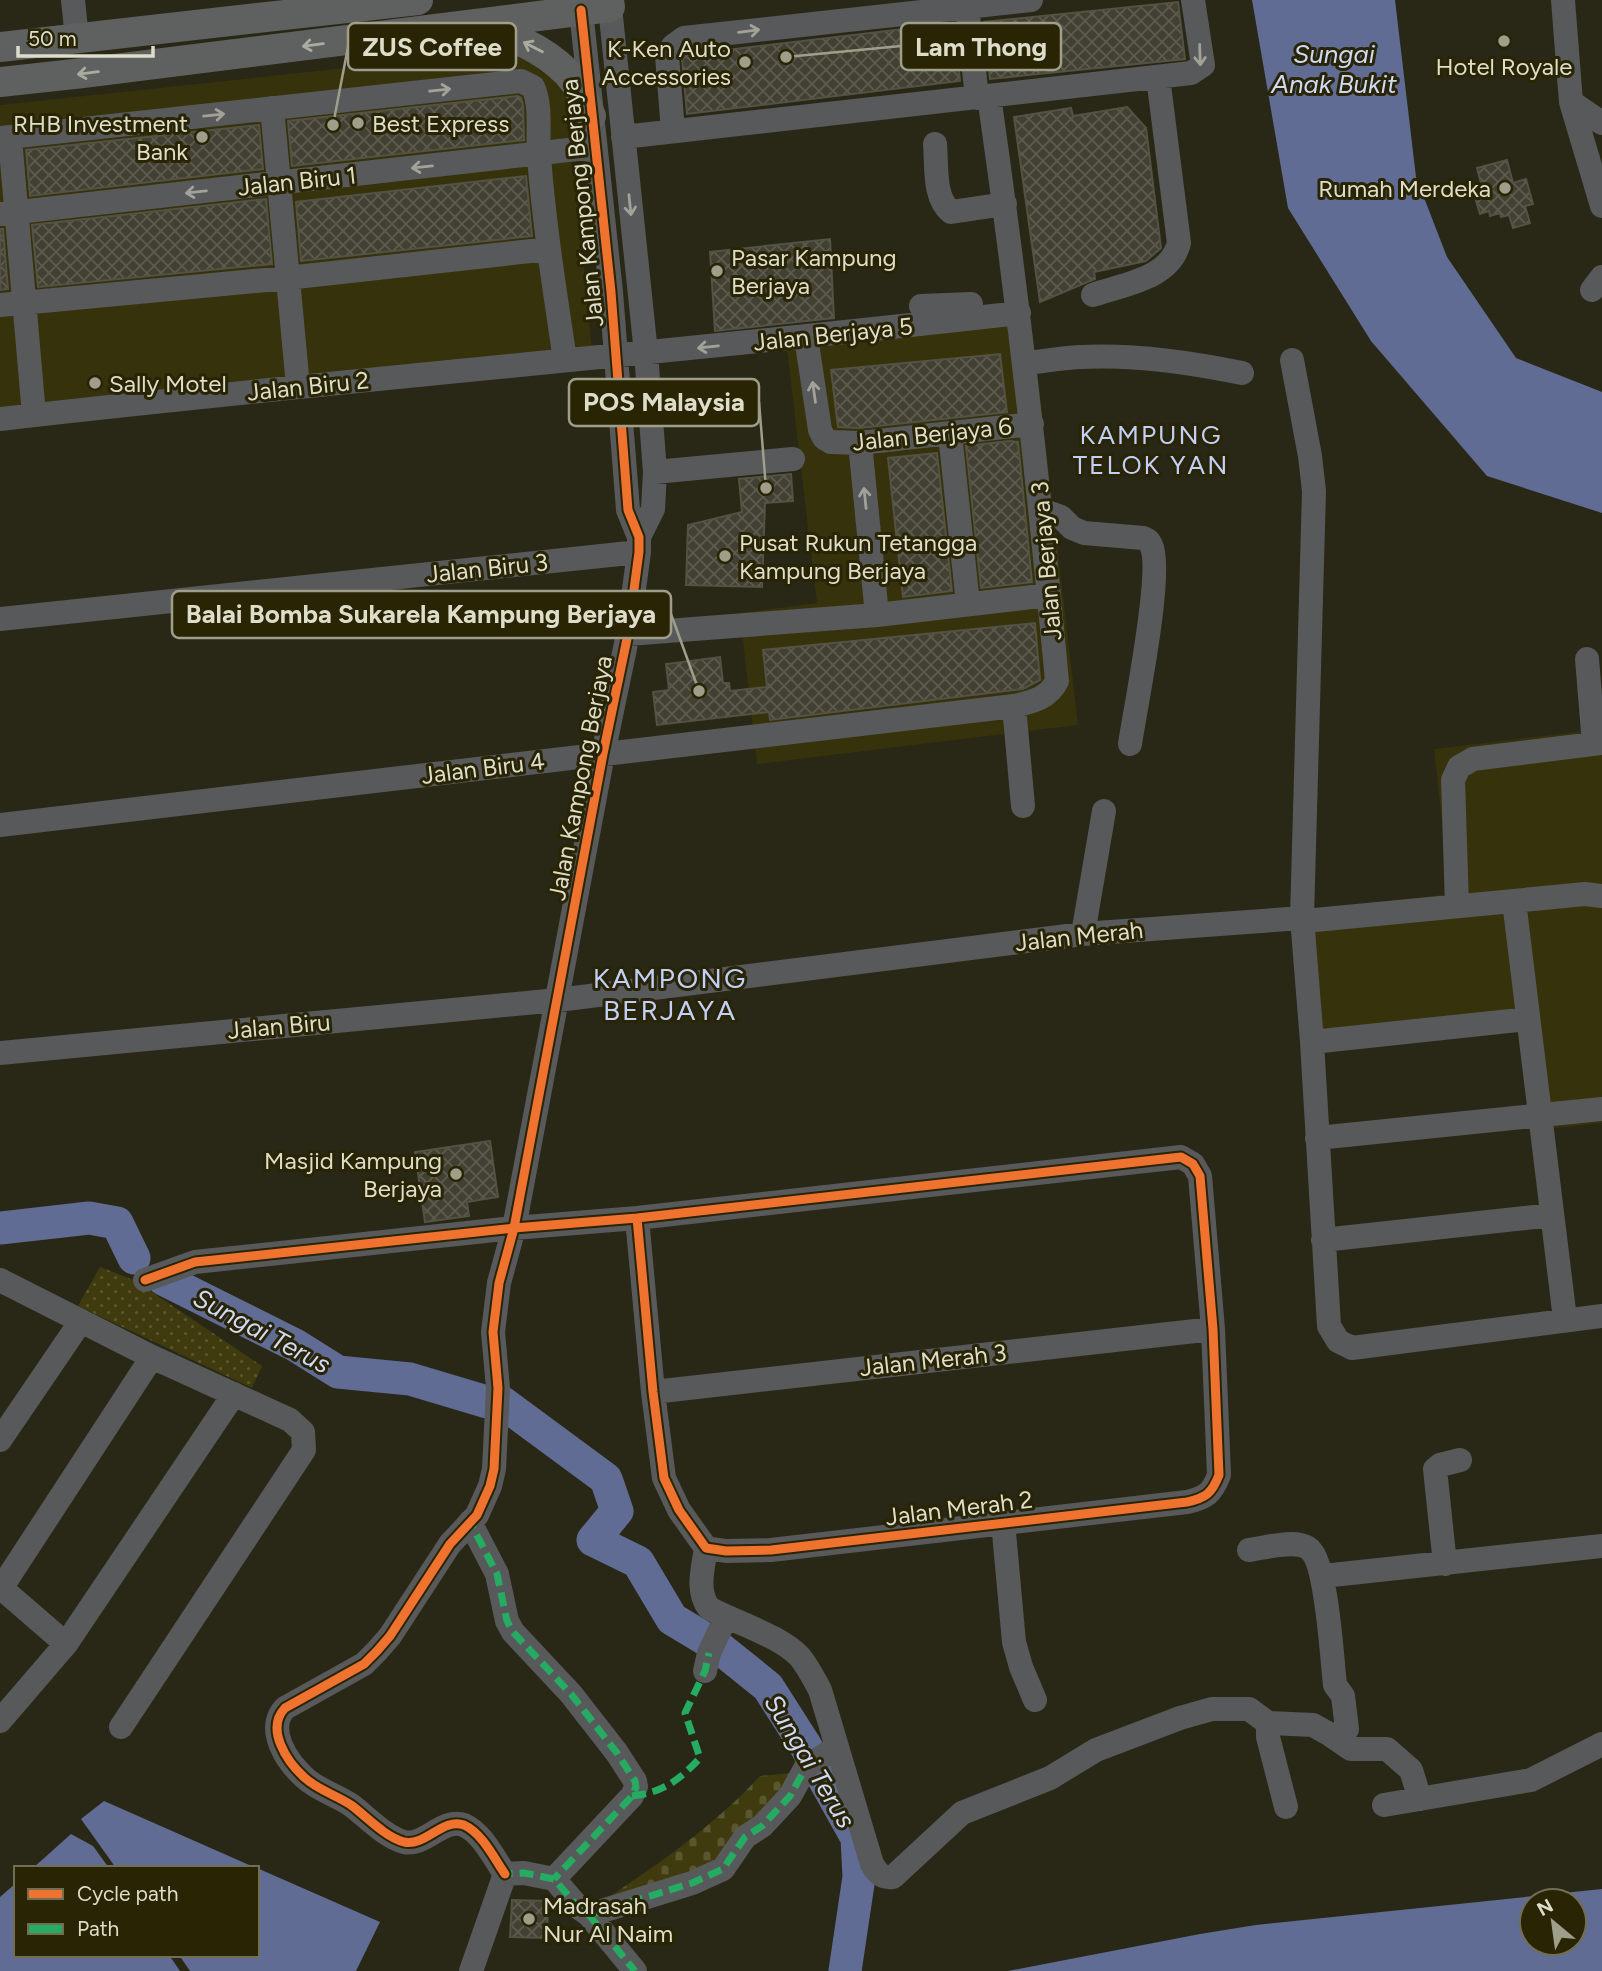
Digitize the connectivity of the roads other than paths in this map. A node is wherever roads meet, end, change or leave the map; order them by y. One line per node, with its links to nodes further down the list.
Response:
1 (73, 0): 9 (street)
2 (418, 0): 9 (main road)
3 (1031, 0): 7 (street)
4 (1193, 0): 11 (street, one-way to 11)
5 (1563, 0): 14 (street)
6 (595, 4): 8 (main road); 16 (street, Jalan Kampong Berjaya); 19 (street, Jalan Kampong Berjaya)
7 (967, 5): 13 (street, Jalan Berjaya 3); 18 (street, one-way to 7)
8 (478, 24): 12 (main road, one-way to 12); 16 (main road, one-way to 8)
9 (77, 38): 10 (main road)
10 (0, 47)
11 (1158, 77): 13 (street); 30 (street)
12 (0, 82)
13 (983, 97): 18 (street); 25 (street, Jalan Berjaya 3)
14 (1571, 102): 17 (street); 26 (street)
15 (272, 108): 20 (street, one-way to 15); 23 (street, one-way to 23); 24 (street)
16 (592, 116): 22 (street, Jalan Kampong Berjaya)
17 (1602, 123)
18 (673, 131): 19 (street)
19 (623, 137): 35 (street, Jalan Kampong Berjaya, one-way to 35)
20 (5, 138): 27 (street)
21 (935, 144): 25 (street)
22 (595, 147): 23 (street, Jalan Biru 1); 36 (street, Jalan Kampong Berjaya)
23 (539, 154): 24 (street, Jalan Biru 1, one-way to 24); 28 (street)
24 (279, 183): 27 (street, Jalan Biru 1, one-way to 27); 29 (street)
25 (1005, 204): 32 (street, Jalan Berjaya 3)
26 (1602, 206)
27 (9, 213): 31 (street)
28 (549, 250): 29 (street); 37 (street)
29 (287, 278): 31 (street); 41 (street)
30 (1093, 295)
31 (12, 304): 42 (street)
32 (1018, 305): 33 (street); 34 (street, Jalan Berjaya 5); 39 (street, Jalan Berjaya 3)
33 (921, 306)
34 (806, 337): 35 (street, Jalan Berjaya 5, one-way to 35); 46 (street, Jalan Berjaya 6, one-way to 34)
35 (646, 353): 36 (street, Jalan Berjaya 5); 48 (street, Jalan Kampong Berjaya)
36 (616, 356): 37 (street, Jalan Biru 2); 50 (street, Jalan Kampong Berjaya)
37 (565, 360): 41 (street, Jalan Biru 2)
38 (1292, 360): 68 (street)
39 (1026, 363): 40 (street); 44 (street, Jalan Berjaya 3)
40 (1242, 373)
41 (298, 386): 42 (street, Jalan Biru 2)
42 (34, 415): 43 (street, Jalan Biru 2)
43 (0, 419)
44 (1032, 424): 45 (street, Jalan Berjaya 6); 49 (street, Jalan Berjaya 3)
45 (950, 434): 46 (street, Jalan Berjaya 6); 52 (street)
46 (860, 443): 53 (street, one-way to 46)
47 (793, 459): 48 (street)
48 (655, 472): 50 (street, Jalan Kampong Berjaya)
49 (1042, 510): 51 (street, Jalan Berjaya 3); 60 (street)
50 (639, 545): 54 (street, Jalan Biru 3); 55 (street, Jalan Kampong Berjaya)
51 (1049, 596): 52 (street); 57 (street, Jalan Berjaya 3)
52 (968, 604): 53 (street)
53 (877, 615): 55 (street)
54 (0, 619)
55 (628, 634): 61 (street, Jalan Kampong Berjaya)
56 (1587, 659): 59 (street)
57 (1047, 694): 58 (street, Jalan Biru 4)
58 (1014, 706): 61 (street, Jalan Biru 4); 62 (street)
59 (1598, 743): 67 (street)
60 (1130, 744)
61 (603, 754): 64 (street, Jalan Biru 4); 70 (street, Jalan Kampong Berjaya)
62 (1023, 806)
63 (1104, 811): 69 (street)
64 (0, 825)
65 (1596, 893): 66 (street, Jalan Merah)
66 (1514, 901): 67 (street, Jalan Merah); 71 (street)
67 (1457, 906): 68 (street, Jalan Merah)
68 (1302, 918): 69 (street, Jalan Merah); 72 (street)
69 (1083, 934): 70 (street, Jalan Merah)
70 (558, 999): 73 (street, Jalan Biru); 79 (street, Jalan Kampong Berjaya)
71 (1528, 1019): 72 (street); 75 (street)
72 (1312, 1042): 76 (street)
73 (0, 1053)
74 (1602, 1109): 75 (street)
75 (1539, 1116): 76 (street); 77 (street)
76 (1317, 1138): 80 (street)
77 (1552, 1215): 80 (street); 84 (street)
78 (637, 1218): 79 (street); 86 (street, Jalan Merah 2); 88 (street)
79 (514, 1228): 81 (street); 92 (street, Jalan Kampong Berjaya)
80 (1323, 1240): 84 (street)
81 (145, 1280)
82 (1, 1283): 85 (street)
83 (1602, 1316): 84 (street)
84 (1565, 1319)
85 (81, 1321): 87 (street); 90 (street)
86 (1213, 1329): 88 (street, Jalan Merah 3); 93 (street, Jalan Merah 2)
87 (152, 1357): 89 (street); 99 (street)
88 (653, 1392): 95 (street)
89 (234, 1394): 101 (street); 106 (street)
90 (0, 1440)
91 (1460, 1460): 97 (street)
92 (470, 1522): 113 (street, Jalan Kampong Berjaya); 114 (street)
93 (1003, 1522): 95 (street, Jalan Merah 2); 103 (street)
94 (1602, 1546): 97 (street)
95 (706, 1548): 100 (street)
96 (1249, 1550): 98 (street)
97 (1445, 1564): 98 (street)
98 (1323, 1576): 107 (street)
99 (1, 1588): 101 (street)
100 (723, 1624): 102 (street); 109 (street)
101 (66, 1644): 104 (street)
102 (707, 1662)
103 (1035, 1700)
104 (0, 1721)
105 (1268, 1723): 107 (street); 109 (street); 112 (street)
106 (121, 1727)
107 (1329, 1734): 110 (street)
108 (1602, 1744): 110 (street)
109 (832, 1751): 115 (street)
110 (1420, 1799): 111 (street)
111 (1384, 1805)
112 (1286, 1807)
113 (505, 1874): 114 (street); 116 (street)
114 (554, 1879): 115 (street)
115 (590, 1914): 117 (street)
116 (471, 1971)
117 (635, 1971)

